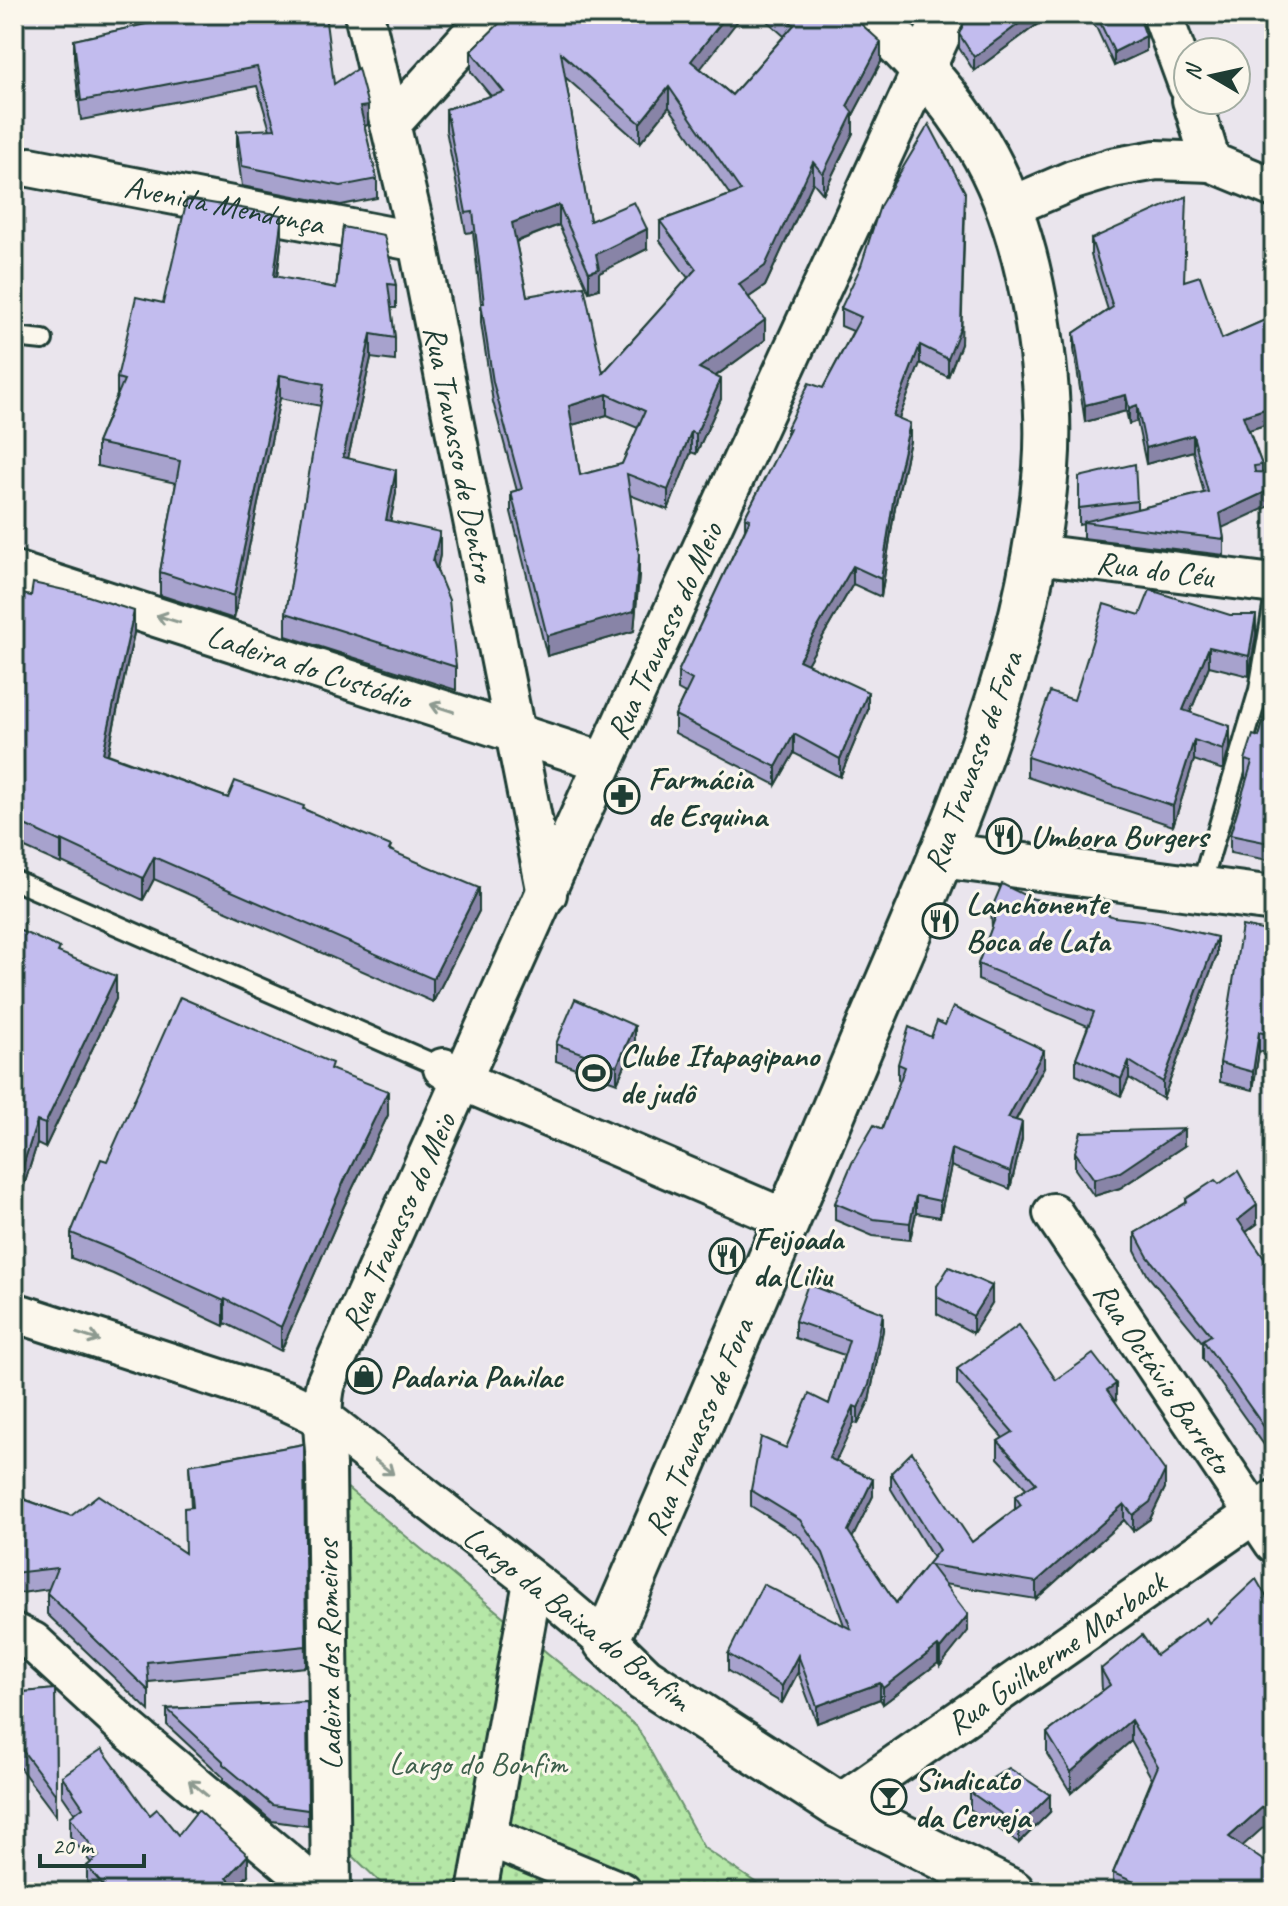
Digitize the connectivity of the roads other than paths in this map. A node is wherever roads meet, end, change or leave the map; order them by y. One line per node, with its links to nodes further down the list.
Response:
1 (364, 14): 9 (street, Rua Travasso de Dentro)
2 (490, 14): 9 (street)
3 (870, 14): 7 (main road, Rua Travasso de Fora)
4 (947, 14): 7 (main road)
5 (1162, 14): 6 (street)
6 (1172, 41)
7 (923, 67): 13 (main road, Rua Travasso de Fora); 22 (street, Rua Travasso do Meio)
8 (1197, 116): 10 (street)
9 (390, 125): 14 (street, Rua Travasso de Dentro)
10 (1211, 162): 12 (street); 13 (street)
11 (30, 167): 14 (street, Avenida Mendonça)
12 (1274, 188)
13 (1010, 207): 17 (main road, Rua Travasso de Fora)
14 (418, 242): 21 (street, Rua Travasso de Dentro)
15 (14, 337): 16 (lane)
16 (43, 340)
17 (1036, 554): 19 (street, Rua do Céu); 23 (main road, Rua Travasso de Fora)
18 (14, 571): 21 (street, Ladeira do Custódio, one-way to 18)
19 (1274, 584)
20 (1274, 601): 25 (lane)
21 (516, 732): 22 (street, Ladeira do Custódio); 26 (street, Rua Travasso de Dentro)
22 (604, 762): 26 (street, Rua Travasso do Meio)
23 (941, 855): 25 (main road); 30 (main road, Rua Travasso de Fora)
24 (14, 880): 28 (lane)
25 (1200, 889): 27 (main road)
26 (547, 894): 28 (street, Rua Travasso do Meio)
27 (1274, 899)
28 (453, 1075): 30 (street); 32 (street, Rua Travasso do Meio)
29 (1053, 1213): 33 (street, Rua Octávio Barreto)
30 (788, 1220): 36 (main road, Rua Travasso de Fora)
31 (14, 1312): 32 (street, Largo da Baixa do Bonfim, one-way to 32)
32 (323, 1418): 34 (street, Largo da Baixa do Bonfim, one-way to 34); 40 (street, Ladeira dos Romeiros)
33 (1268, 1519): 37 (street, Rua Guilherme Marback)
34 (533, 1582): 36 (street, Largo da Baixa do Bonfim); 38 (street)
35 (14, 1633): 39 (street, one-way to 35)
36 (606, 1642): 37 (main road, Largo da Baixa do Bonfim)
37 (838, 1805): 43 (main road, Largo da Baixa do Bonfim)
38 (487, 1836): 41 (street); 42 (street)
39 (322, 1892)
40 (331, 1892)
41 (477, 1892)
42 (622, 1892)
43 (1012, 1892)

